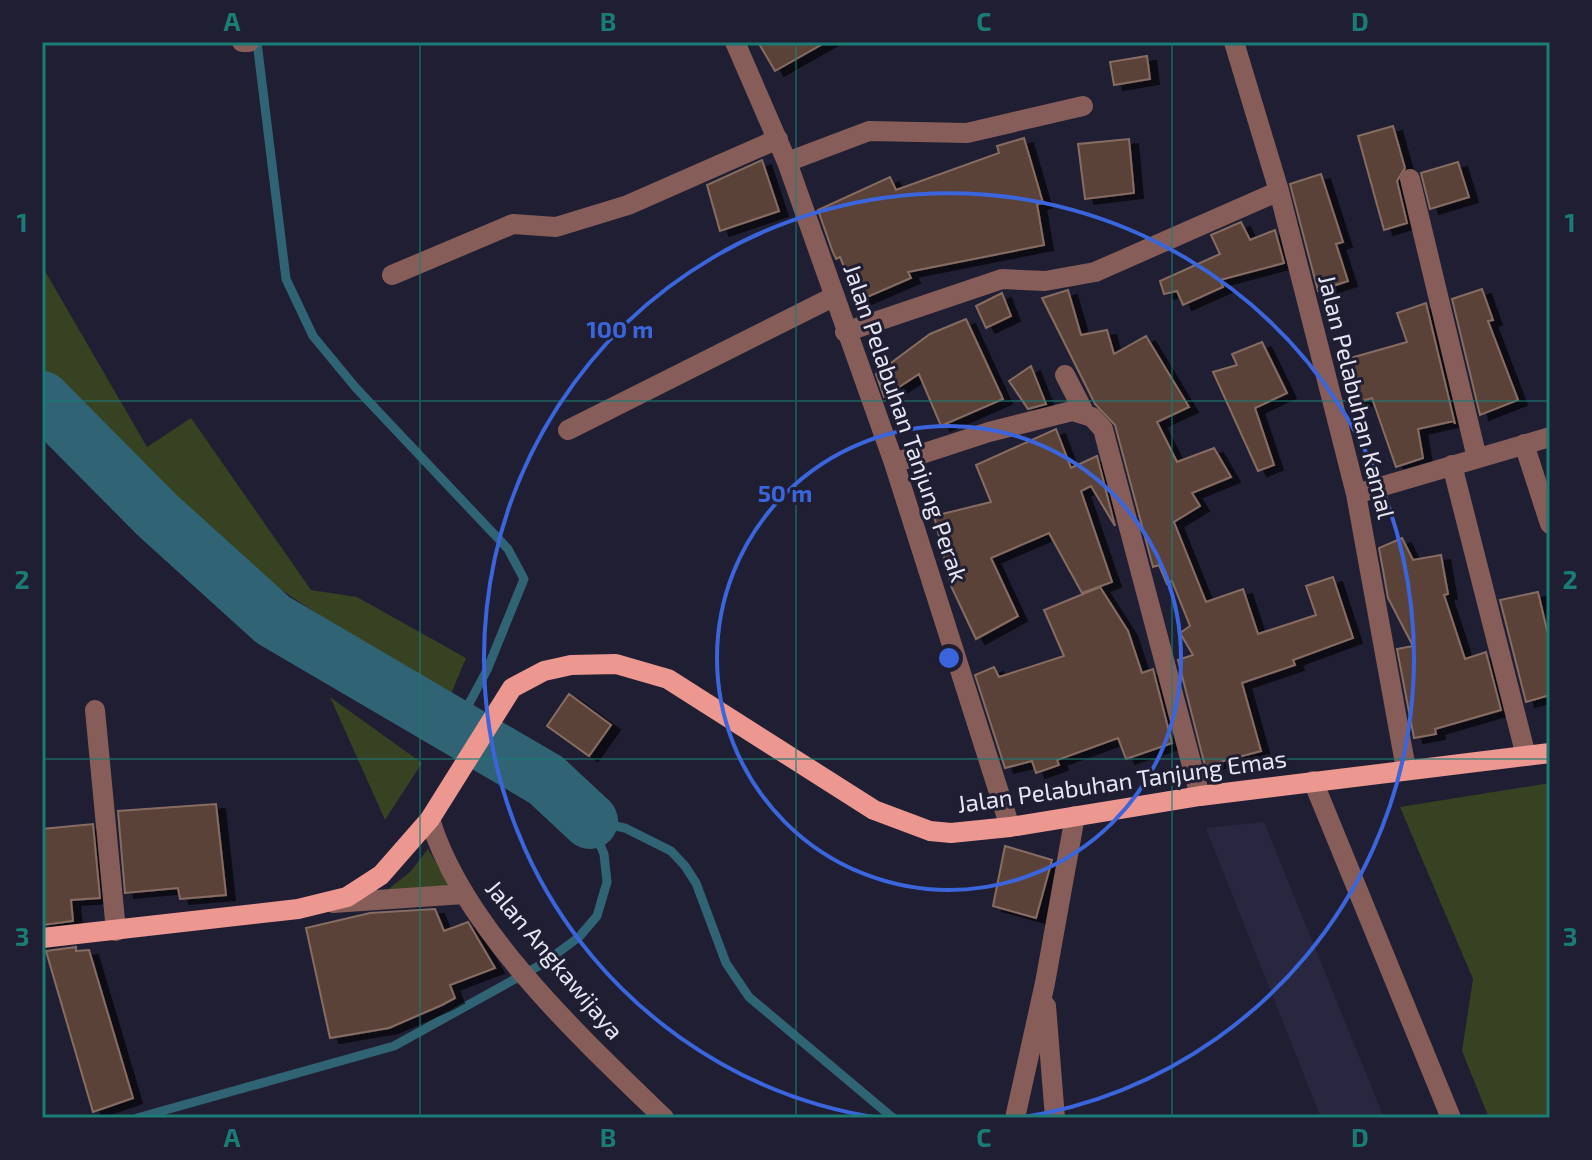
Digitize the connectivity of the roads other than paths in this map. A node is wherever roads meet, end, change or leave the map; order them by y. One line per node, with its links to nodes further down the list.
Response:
1 (242, 42): 2 (street)
2 (249, 42)
3 (735, 42): 6 (street, Jalan Pelabuhan Tanjung Perak)
4 (1234, 42): 9 (street, Jalan Pelabuhan Kamal)
5 (1083, 106): 7 (street)
6 (778, 139): 7 (street, Jalan Pelabuhan Tanjung Perak); 10 (street)
7 (787, 162): 11 (street, Jalan Pelabuhan Tanjung Perak)
8 (1410, 179): 18 (street)
9 (1279, 191): 12 (street); 21 (street, Jalan Pelabuhan Kamal)
10 (392, 275)
11 (833, 297): 12 (street, Jalan Pelabuhan Tanjung Perak); 15 (street)
12 (845, 332): 19 (street, Jalan Pelabuhan Tanjung Perak)
13 (1065, 375): 14 (street)
14 (1084, 412): 19 (street); 28 (street)
15 (568, 430)
16 (1550, 437): 17 (street)
17 (1524, 444): 18 (street); 22 (street)
18 (1477, 458): 20 (street)
19 (894, 463): 31 (street, Jalan Pelabuhan Tanjung Perak)
20 (1452, 465): 21 (street); 25 (street)
21 (1356, 494): 26 (street, Jalan Pelabuhan Kamal)
22 (1550, 524)
23 (95, 710): 34 (street)
24 (1550, 753): 25 (main road, Jalan Pelabuhan Tanjung Emas)
25 (1526, 756): 26 (main road, Jalan Pelabuhan Tanjung Emas)
26 (1406, 769): 27 (main road, Jalan Pelabuhan Tanjung Emas)
27 (1313, 781): 28 (main road, Jalan Pelabuhan Tanjung Emas); 40 (street)
28 (1200, 796): 30 (main road, Jalan Pelabuhan Tanjung Emas)
29 (434, 813): 31 (main road, Jalan Pelabuhan Tanjung Emas); 32 (street, Jalan Angkawijaya); 33 (main road, Jalan Pelabuhan Tanjung Emas)
30 (1075, 816): 31 (main road, Jalan Pelabuhan Tanjung Emas); 36 (street)
31 (1010, 827)
32 (464, 894): 33 (street); 37 (street, Jalan Angkawijaya)
33 (329, 904): 34 (main road, Jalan Pelabuhan Tanjung Emas)
34 (116, 931): 35 (main road, Jalan Pelabuhan Tanjung Emas)
35 (42, 938)
36 (1045, 983): 38 (street); 39 (street)
37 (664, 1118)
38 (1015, 1118)
39 (1055, 1118)
40 (1451, 1118)

